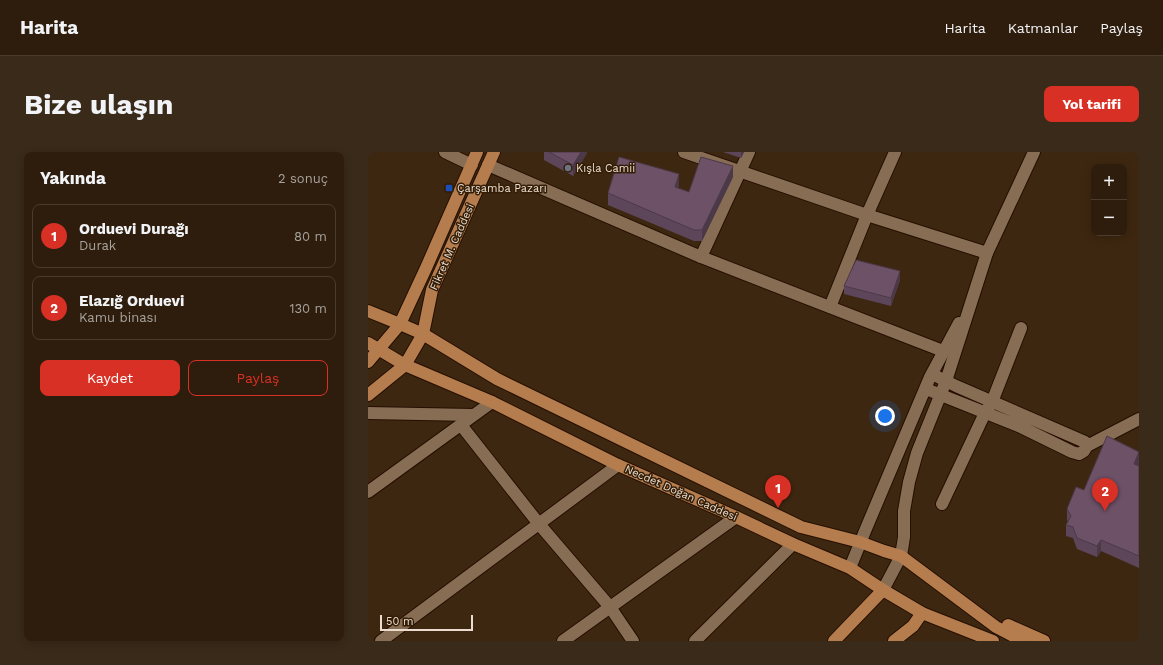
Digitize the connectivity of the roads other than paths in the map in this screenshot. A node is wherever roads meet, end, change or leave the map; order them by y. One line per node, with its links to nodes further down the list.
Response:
1 (445, 152): 8 (street)
2 (477, 152): 8 (main road)
3 (494, 152): 9 (main road, Fikret M. Caddesi)
4 (684, 152): 10 (street)
5 (749, 152): 10 (street)
6 (895, 152): 11 (street)
7 (1034, 152): 12 (street)
8 (472, 165): 17 (main road)
9 (488, 165): 13 (street); 19 (main road, Fikret M. Caddesi)
10 (740, 171): 11 (street); 13 (street)
11 (867, 215): 12 (street); 15 (street)
12 (987, 253): 14 (street)
13 (701, 257): 15 (street)
14 (973, 299): 22 (street); 26 (street)
15 (830, 307): 22 (street)
16 (368, 311): 17 (main road)
17 (400, 324): 19 (main road); 21 (main road)
18 (1022, 328): 31 (street)
19 (423, 334): 24 (main road, Fikret M. Caddesi); 43 (main road)
20 (368, 343): 21 (main road, Necdet Doğan Caddesi)
21 (379, 349): 23 (main road); 24 (main road, Necdet Doğan Caddesi)
22 (944, 351): 25 (street)
23 (368, 362)
24 (405, 365): 29 (main road, Fikret M. Caddesi); 30 (main road, Necdet Doğan Caddesi)
25 (932, 374): 26 (street); 27 (street)
26 (946, 381): 28 (street); 31 (street)
27 (926, 389): 28 (street); 43 (street)
28 (940, 394): 33 (street); 45 (street)
29 (368, 395)
30 (492, 402): 34 (street); 38 (main road, Necdet Doğan Caddesi)
31 (992, 402): 33 (street); 37 (street)
32 (368, 413): 34 (street)
33 (985, 413): 37 (street); 40 (street)
34 (473, 416): 36 (street)
35 (1139, 420): 37 (street)
36 (461, 425): 39 (street); 42 (street)
37 (1087, 446)
38 (618, 465): 41 (main road, Necdet Doğan Caddesi); 42 (street)
39 (368, 492)
40 (942, 504)
41 (736, 516): 44 (main road, Necdet Doğan Caddesi); 48 (street)
42 (539, 524): 48 (street); 51 (street)
43 (860, 542): 45 (main road); 46 (street)
44 (792, 544): 46 (main road, Necdet Doğan Caddesi); 54 (street)
45 (901, 556): 47 (street); 50 (main road)
46 (850, 568): 47 (main road, Necdet Doğan Caddesi)
47 (883, 590): 49 (main road, Necdet Doğan Caddesi); 55 (main road)
48 (610, 607): 52 (street); 53 (street)
49 (922, 613): 56 (main road); 57 (main road, Necdet Doğan Caddesi)
50 (983, 618): 58 (main road); 59 (main road)
51 (381, 641)
52 (563, 641)
53 (634, 641)
54 (695, 641)
55 (834, 641)
56 (894, 641)
57 (993, 641)
58 (1023, 641)
59 (1044, 641)

